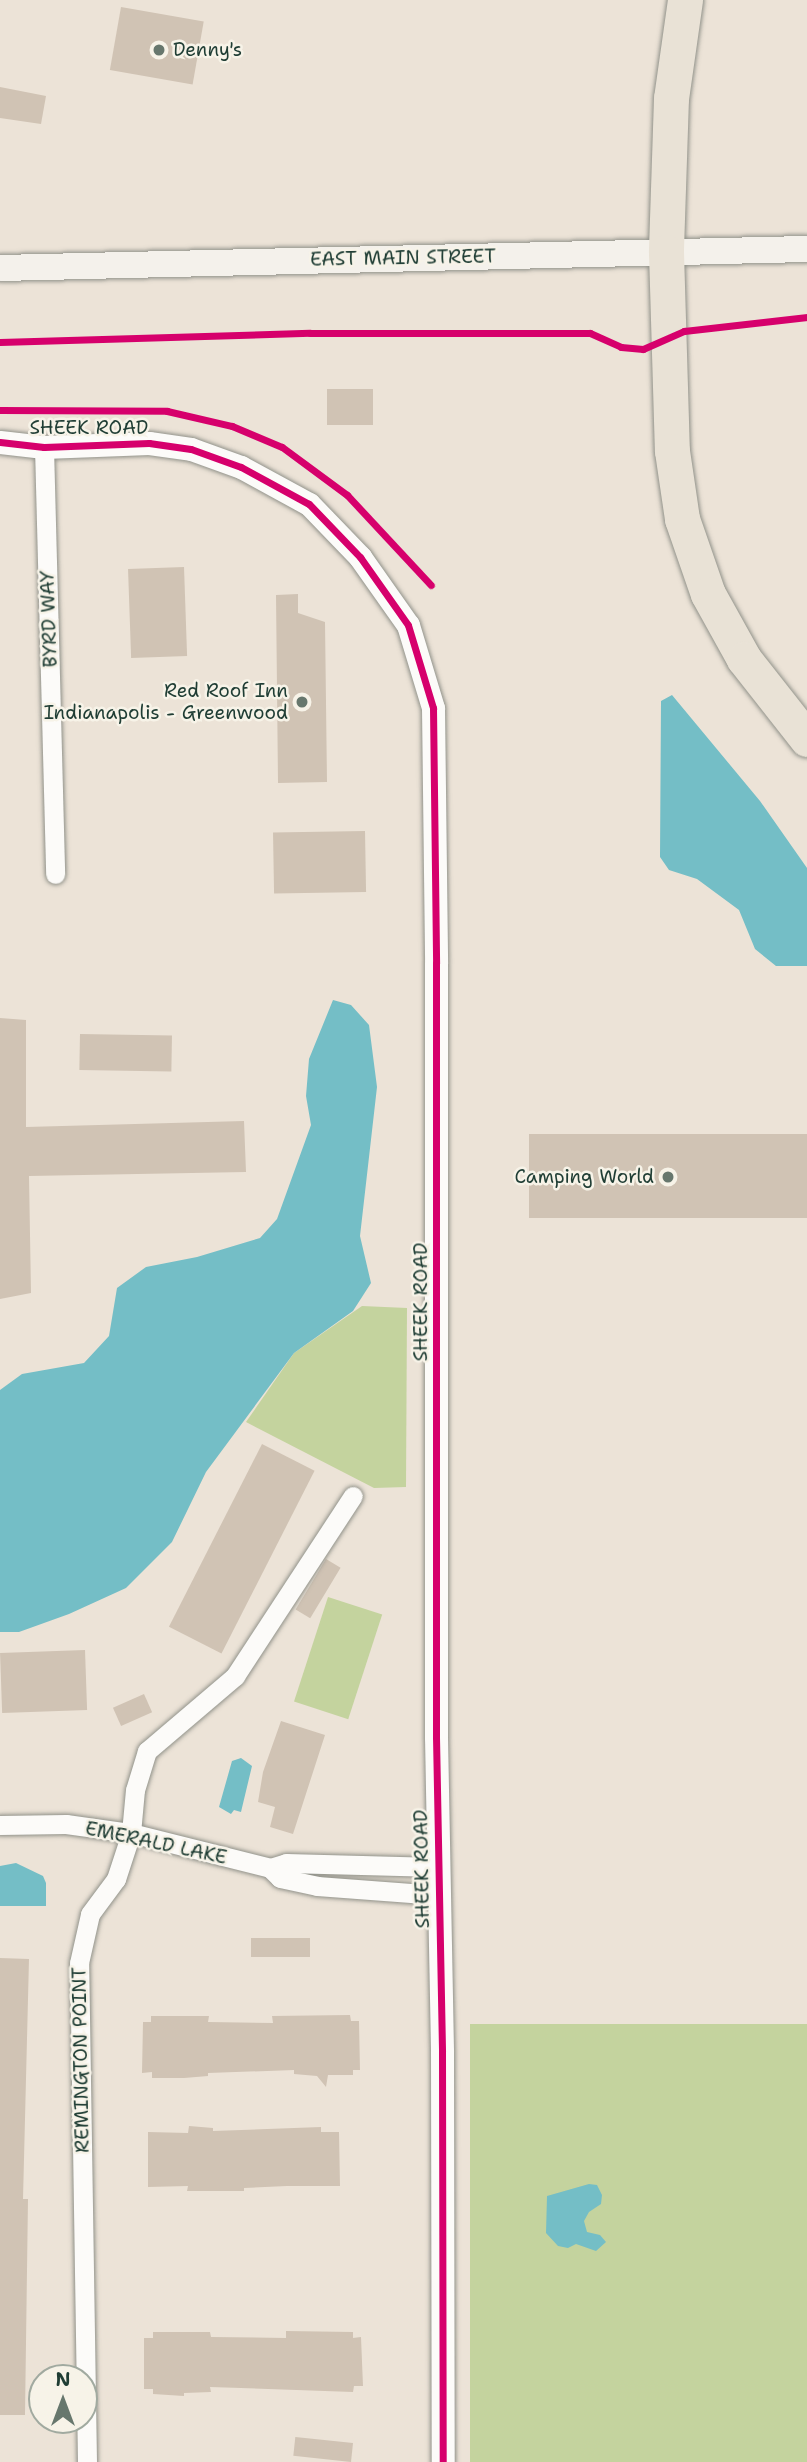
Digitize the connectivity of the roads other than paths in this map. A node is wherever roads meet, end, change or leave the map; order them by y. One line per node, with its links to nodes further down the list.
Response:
1 (685, 0): 3 (highway)
2 (807, 249): 3 (main road, EAST MAIN STREET)
3 (666, 251): 4 (main road, EAST MAIN STREET); 7 (highway)
4 (0, 268)
5 (0, 442): 6 (street, SHEEK ROAD)
6 (44, 447): 8 (street, BYRD WAY); 12 (street, SHEEK ROAD)
7 (807, 738)
8 (55, 874)
9 (353, 1496): 11 (street, REMINGTON POINT)
10 (0, 1825): 11 (street, EMERALD LAKE)
11 (131, 1833): 13 (street, EMERALD LAKE); 15 (street, REMINGTON POINT)
12 (437, 1867): 13 (street, EMERALD LAKE); 14 (street, SHEEK ROAD)
13 (270, 1868): 14 (street, EMERALD LAKE)
14 (438, 1895): 16 (street, SHEEK ROAD)
15 (87, 2462)
16 (443, 2462)

